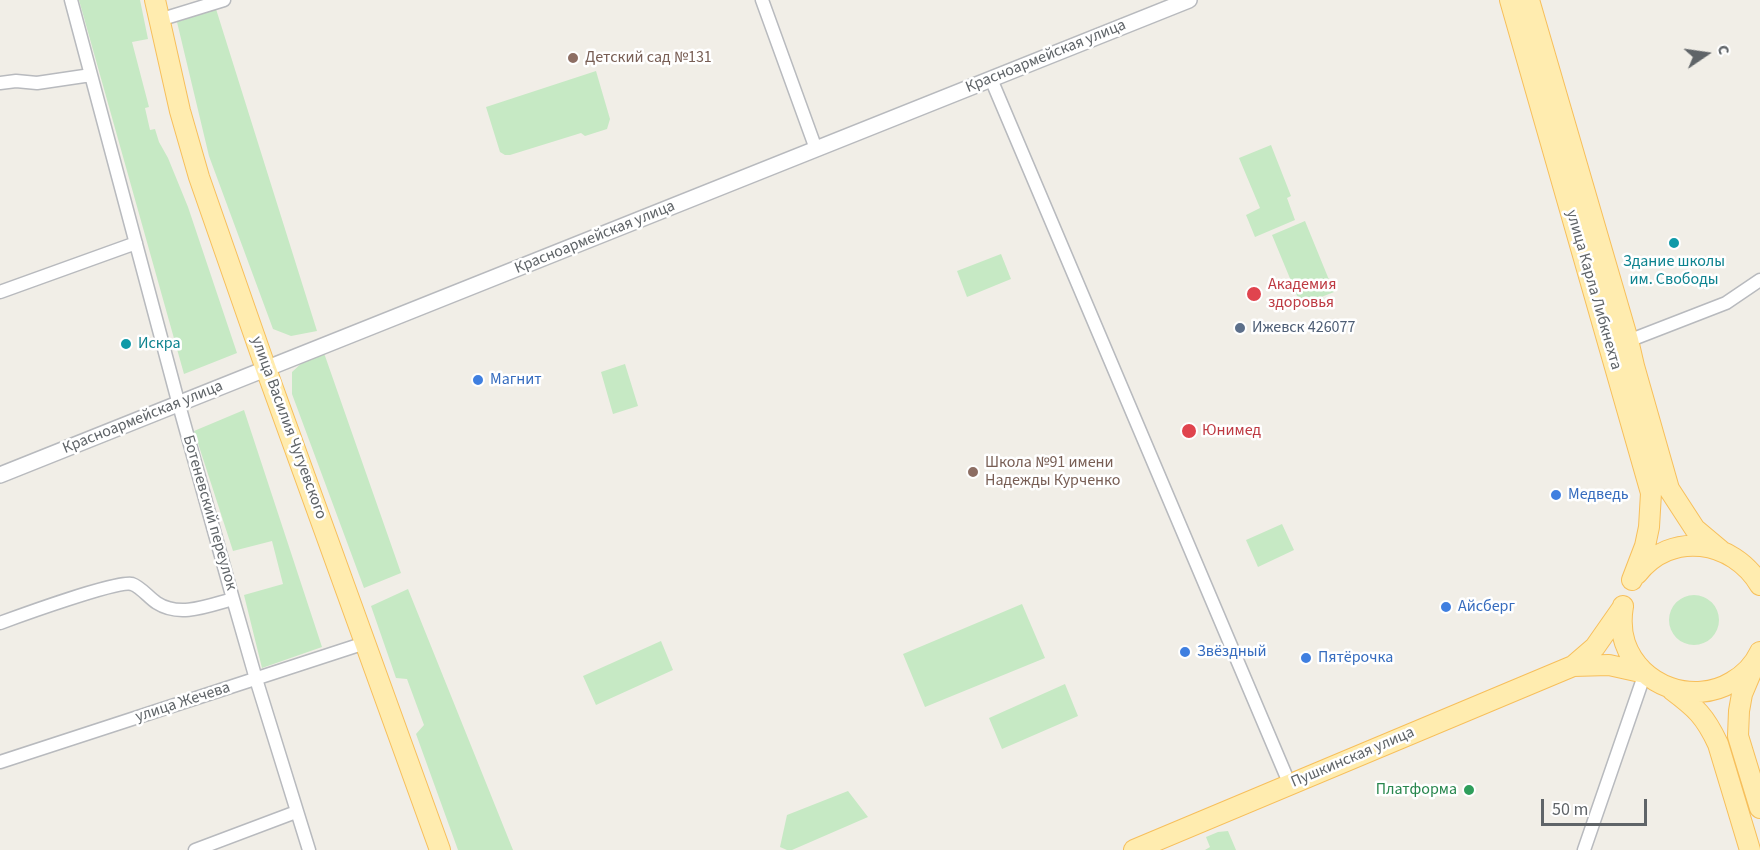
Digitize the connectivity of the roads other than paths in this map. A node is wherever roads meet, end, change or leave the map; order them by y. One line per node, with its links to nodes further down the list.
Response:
1 (71, 0): 9 (street, Ботеневский переулок)
2 (154, 0): 8 (main road, улица Василия Чугуевского)
3 (224, 0): 8 (street)
4 (762, 0): 12 (street)
5 (1189, 0): 10 (street, Красноармейская улица)
6 (1510, 0): 17 (main road, улица Карла Либкнехта)
7 (1530, 0): 16 (main road, улица Карла Либкнехта)
8 (159, 20): 18 (main road, улица Василия Чугуевского)
9 (91, 75): 11 (street); 13 (street, Ботеневский переулок)
10 (991, 79): 12 (street, Красноармейская улица); 36 (street)
11 (0, 83)
12 (816, 149): 18 (street, Красноармейская улица)
13 (136, 243): 15 (street); 20 (street, Ботеневский переулок)
14 (1760, 280): 16 (street)
15 (0, 292)
16 (1629, 340): 17 (street); 19 (main road, улица Карла Либкнехта)
17 (1610, 348): 19 (main road, улица Карла Либкнехта)
18 (266, 369): 20 (street, Красноармейская улица); 29 (main road, улица Василия Чугуевского)
19 (1625, 369): 22 (main road, улица Карла Либкнехта); 24 (main road, улица Карла Либкнехта)
20 (179, 405): 21 (street, Красноармейская улица); 26 (street, Ботеневский переулок)
21 (0, 475)
22 (1727, 553): 23 (main road); 24 (main road); 25 (main road, улица Карла Либкнехта)
23 (1760, 563)
24 (1632, 580): 27 (main road, улица Карла Либкнехта)
25 (1760, 585)
26 (233, 599): 28 (street); 33 (street, Ботеневский переулок)
27 (1623, 608): 31 (main road, Пушкинская улица); 32 (main road)
28 (0, 623)
29 (365, 643): 33 (street, улица Жечева); 41 (main road, улица Василия Чугуевского)
30 (1759, 655): 34 (main road); 37 (main road)
31 (1572, 666): 32 (main road, Пушкинская улица); 36 (main road, Пушкинская улица)
32 (1645, 673): 34 (main road); 43 (street)
33 (256, 679): 35 (street, улица Жечева); 38 (street, Ботеневский переулок)
34 (1670, 688): 44 (main road)
35 (0, 762)
36 (1290, 785): 42 (main road, Пушкинская улица)
37 (1760, 808)
38 (296, 812): 39 (street); 40 (street, Ботеневский переулок)
39 (195, 850)
40 (309, 850)
41 (440, 850)
42 (1134, 850)
43 (1584, 850)
44 (1750, 850)

